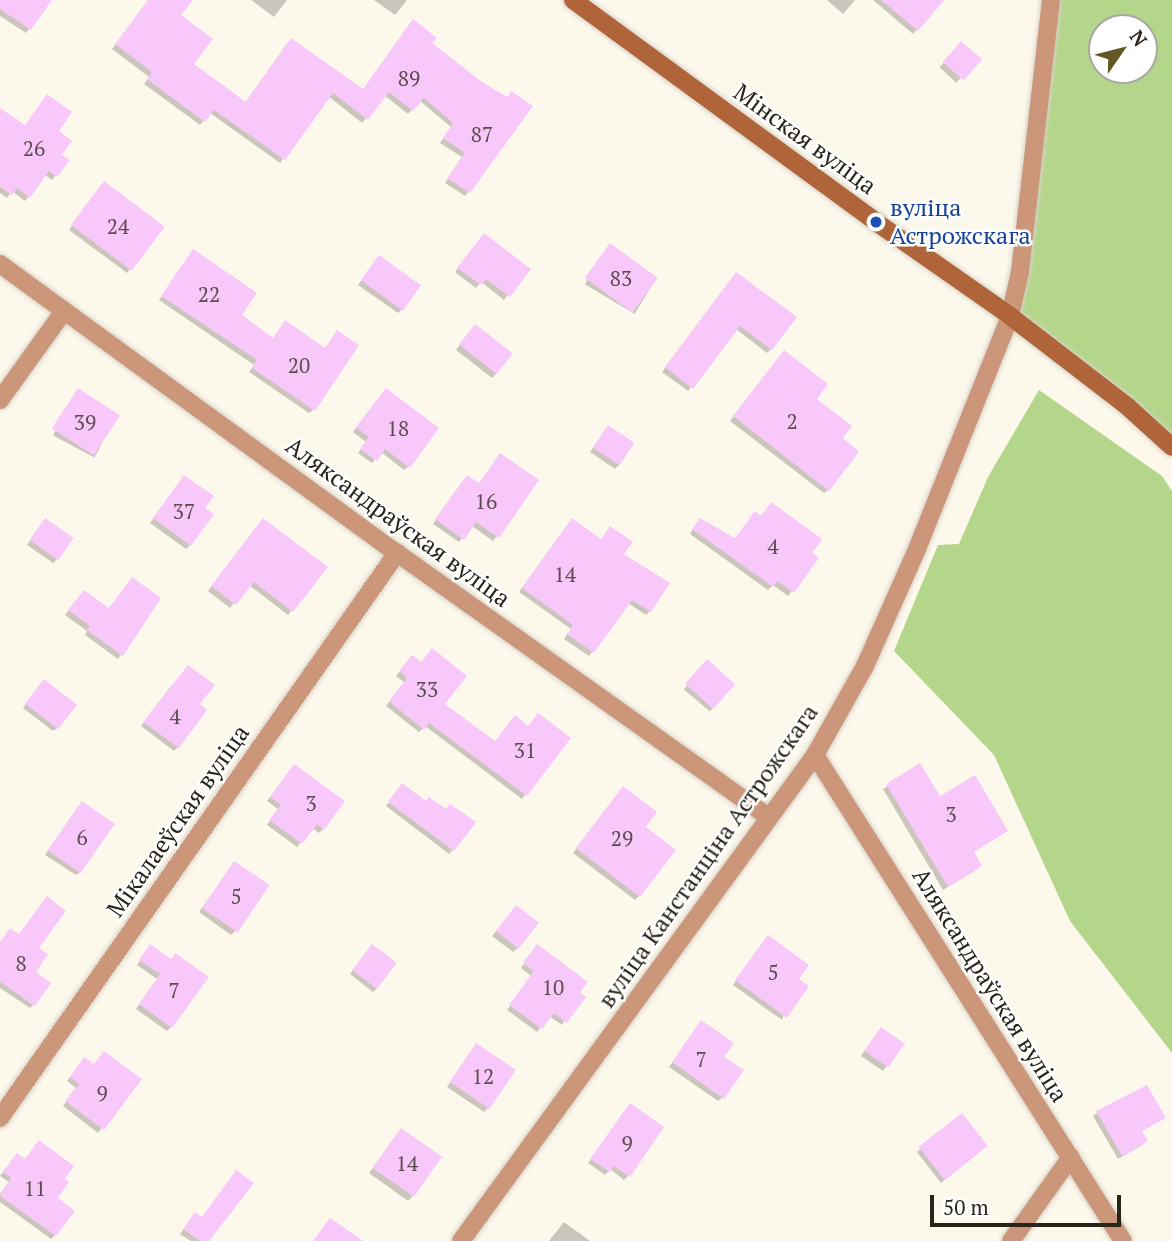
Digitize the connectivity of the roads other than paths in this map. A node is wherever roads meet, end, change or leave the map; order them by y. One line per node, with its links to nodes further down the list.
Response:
1 (573, 0): 5 (main road, Мінская вуліца)
2 (1051, 0): 5 (street, вуліца Канстанціна Астрожскага)
3 (0, 264): 4 (street, Аляксандраўская вуліца)
4 (64, 311): 6 (street); 8 (street, Аляксандраўская вуліца)
5 (1010, 316): 7 (main road, Мінская вуліца); 9 (street, вуліца Канстанціна Астрожскага)
6 (0, 400)
7 (1172, 447)
8 (397, 553): 10 (street, Аляксандраўская вуліца); 11 (street, Мікалаеўская вуліца)
9 (815, 755): 10 (street, вуліца Канстанціна Астрожскага); 12 (street, Аляксандраўская вуліца)
10 (769, 817): 13 (street, вуліца Канстанціна Астрожскага)
11 (0, 1118)
12 (1071, 1157): 14 (street); 15 (street, Аляксандраўская вуліца)
13 (461, 1241)
14 (1011, 1241)
15 (1123, 1241)

